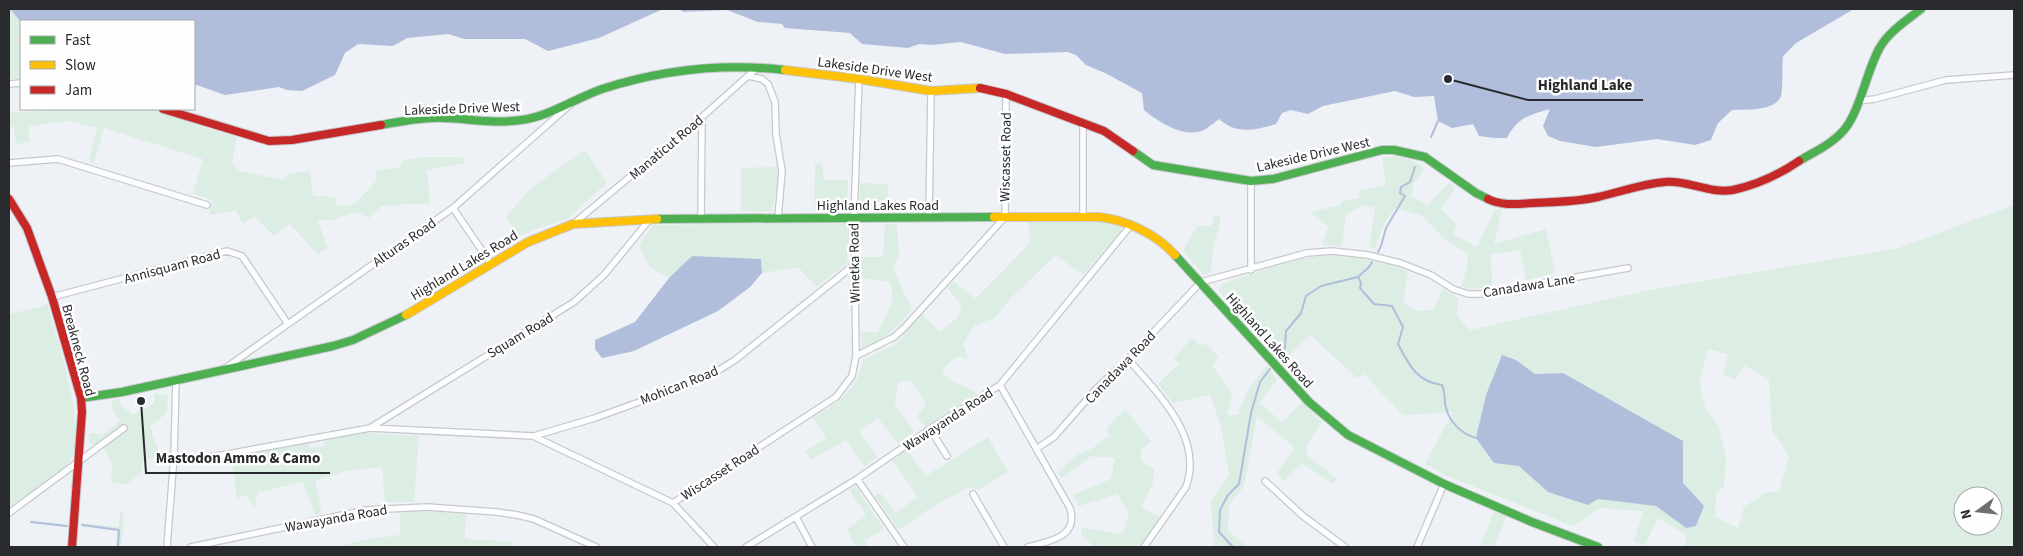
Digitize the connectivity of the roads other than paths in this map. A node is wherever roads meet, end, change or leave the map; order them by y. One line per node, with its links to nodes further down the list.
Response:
1 (1921, 9): 9 (street, Lakeside Drive West)
2 (758, 68): 3 (street, Manaticut Road); 5 (street, Lakeside Drive West); 8 (street, Lakeside Drive West)
3 (749, 76): 11 (street, Manaticut Road); 20 (street)
4 (2014, 76): 9 (street)
5 (858, 79): 6 (street, Lakeside Drive West); 21 (street, Winetka Road)
6 (931, 91): 7 (street, Lakeside Drive West); 22 (street)
7 (1006, 94): 12 (street, Lakeside Drive West); 19 (street, Wiscasset Road)
8 (577, 98): 10 (street, Lakeside Drive West); 17 (street, Alturas Road)
9 (1858, 101): 14 (street, Lakeside Drive West)
10 (166, 110)
11 (702, 117): 24 (street); 25 (street, Manaticut Road)
12 (1084, 123): 14 (street, Lakeside Drive West); 18 (street)
13 (9, 163): 16 (street)
14 (1251, 181): 30 (street)
15 (9, 199): 32 (street, Breakneck Road)
16 (207, 204)
17 (453, 208): 27 (street); 33 (street, Alturas Road)
18 (1083, 216): 19 (street, Highland Lakes Road); 26 (street, Highland Lakes Road)
19 (1005, 217): 22 (street, Highland Lakes Road); 34 (street, Wiscasset Road)
20 (778, 218): 21 (street, Highland Lakes Road); 24 (street, Highland Lakes Road)
21 (854, 218): 22 (street, Highland Lakes Road); 28 (street, Winetka Road)
22 (929, 218)
23 (650, 219): 24 (street, Highland Lakes Road); 25 (street, Highland Lakes Road); 41 (street, Squam Road)
24 (700, 219)
25 (573, 224): 27 (street, Highland Lakes Road)
26 (1131, 225): 31 (street, Highland Lakes Road); 38 (street, Wawayanda Road)
27 (491, 264): 36 (street, Highland Lakes Road)
28 (854, 265): 34 (street, Winetka Road); 43 (street, Mohican Road)
29 (1628, 268): 30 (street, Canadawa Lane)
30 (1251, 270): 31 (street, Canadawa Lane)
31 (1201, 282): 35 (street, Canadawa Road); 50 (street, Highland Lakes Road)
32 (52, 297): 33 (street, Annisquam Road); 39 (street, Breakneck Road)
33 (288, 324): 36 (street, Alturas Road)
34 (856, 356): 52 (street, Wiscasset Road)
35 (1128, 359): 44 (street, Canadawa Road); 65 (street)
36 (220, 371): 37 (street, Highland Lakes Road)
37 (176, 380): 39 (street, Highland Lakes Road); 45 (street)
38 (1000, 385): 42 (street, Wawayanda Road); 44 (street)
39 (81, 398): 47 (street, Breakneck Road)
40 (124, 428): 47 (street)
41 (370, 428): 43 (street, Wiscasset Road); 45 (street, Wiscasset Road)
42 (930, 429): 46 (street); 48 (street, Wawayanda Road)
43 (533, 436): 52 (street, Wiscasset Road)
44 (1036, 448): 64 (street)
45 (174, 456): 56 (street)
46 (947, 456)
47 (79, 461): 53 (street); 55 (street, Breakneck Road)
48 (857, 479): 54 (street, Wawayanda Road); 62 (street)
49 (1264, 480): 66 (street)
50 (1444, 484): 67 (street); 68 (street, Highland Lakes Road)
51 (973, 494): 63 (street)
52 (673, 503): 59 (street)
53 (9, 513)
54 (796, 517): 60 (street, Wawayanda Road); 61 (street)
55 (72, 547)
56 (167, 547)
57 (191, 547): 58 (street, Wawayanda Road)
58 (596, 547)
59 (714, 547)
60 (746, 547)
61 (812, 547)
62 (904, 547)
63 (1004, 547)
64 (1028, 547)
65 (1144, 547)
66 (1344, 547)
67 (1417, 547)
68 (1598, 547)

